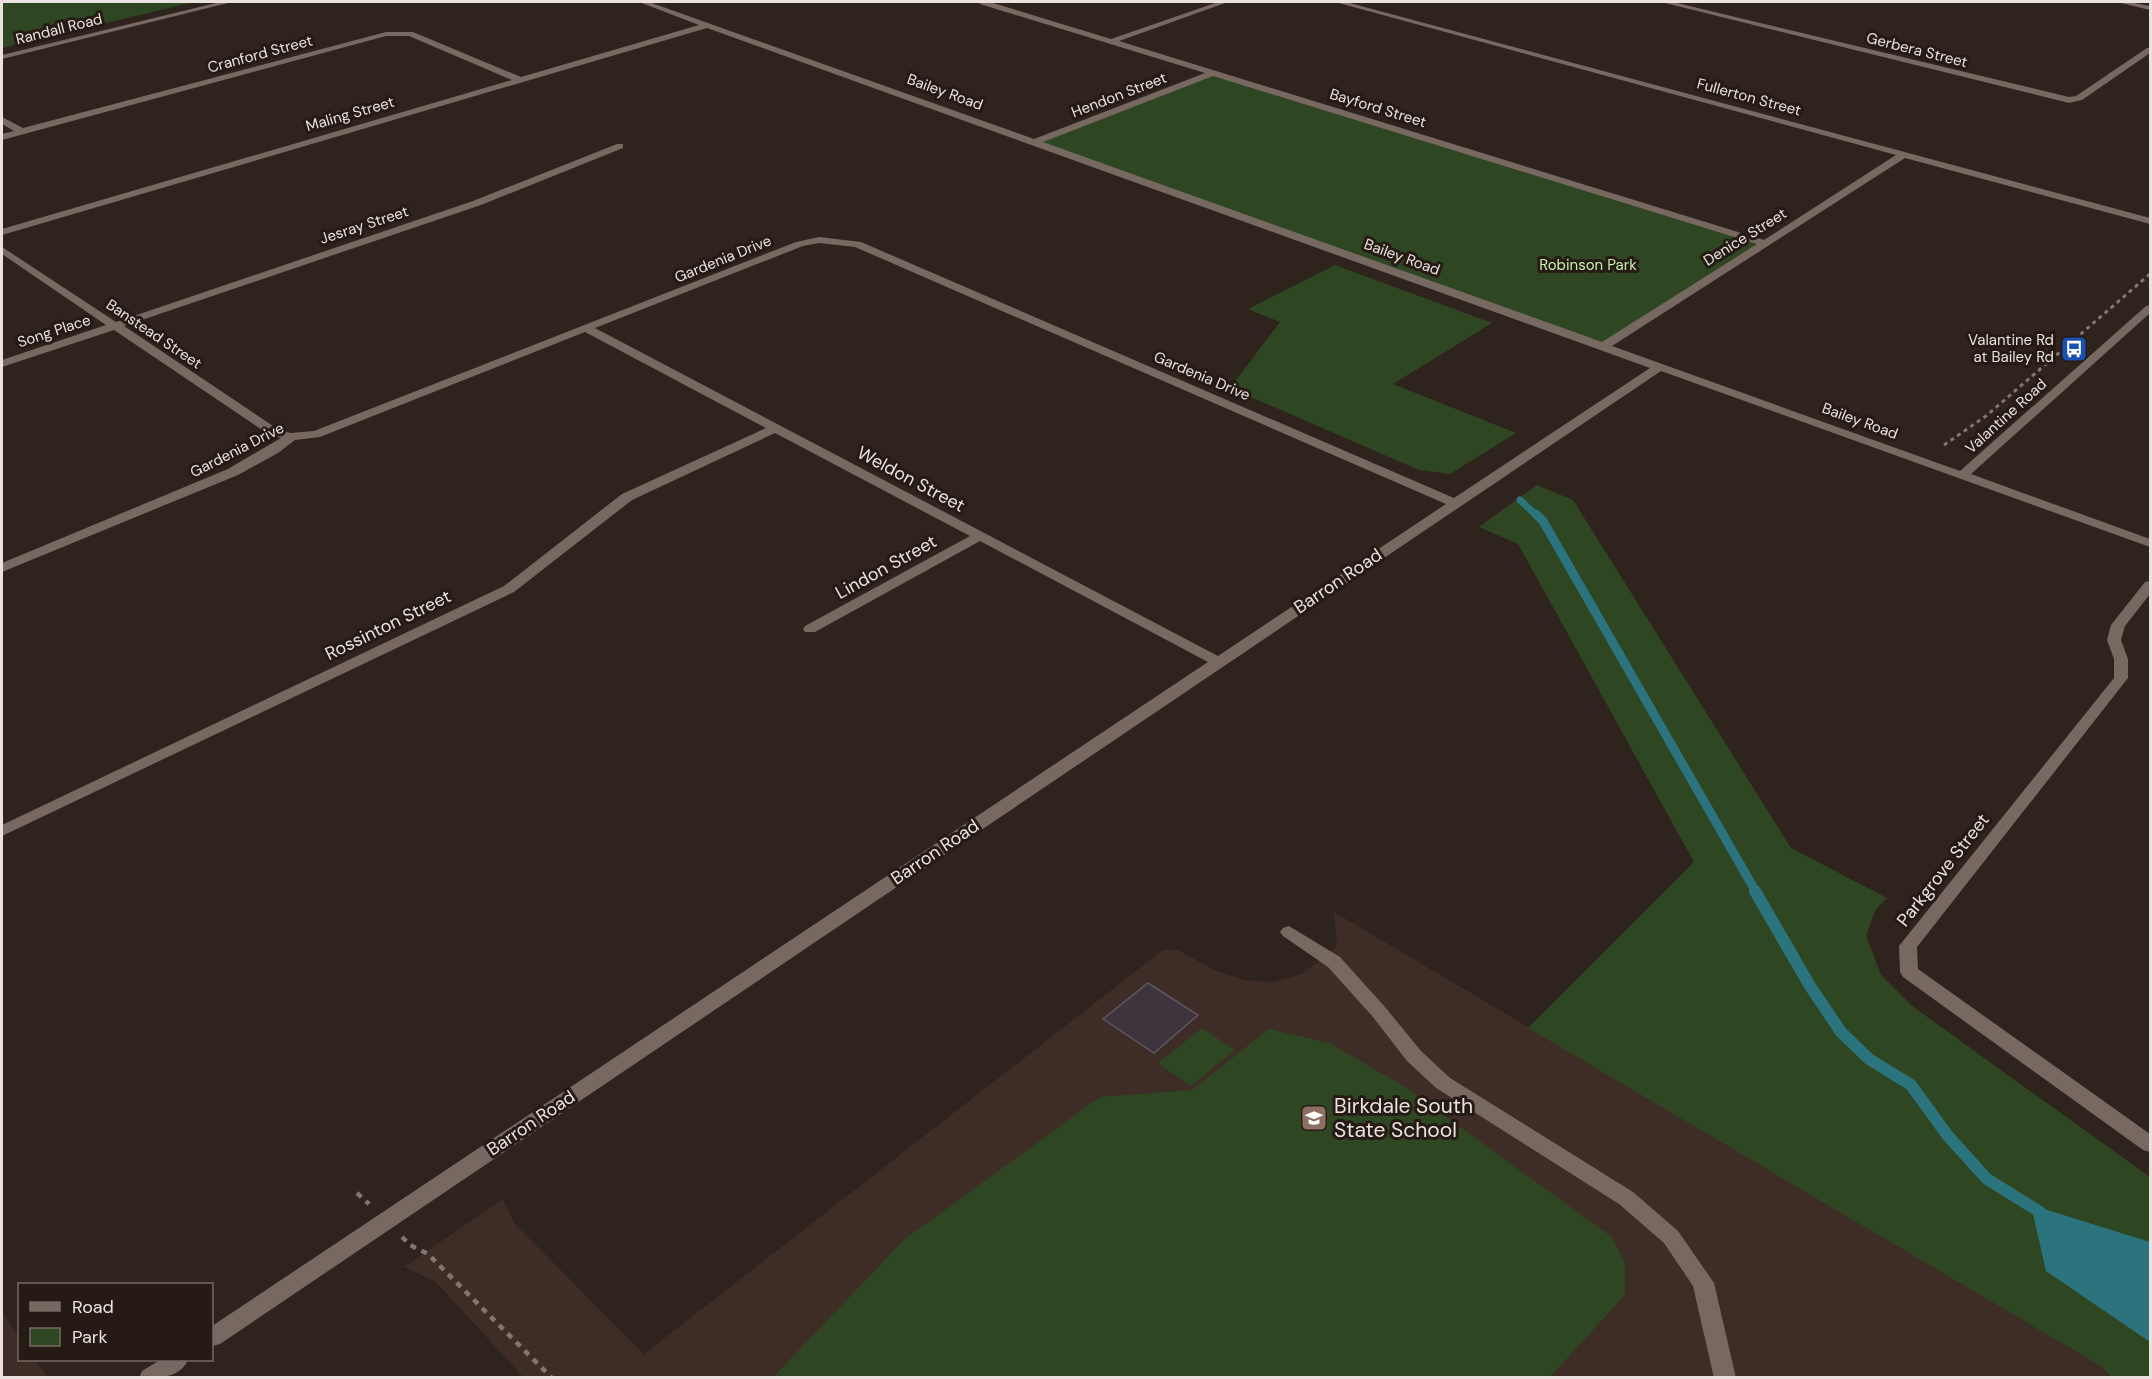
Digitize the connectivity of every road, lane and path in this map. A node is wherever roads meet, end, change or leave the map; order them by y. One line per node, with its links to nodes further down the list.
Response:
1 (228, 2): 14 (street, Randall Road)
2 (643, 2): 11 (street, Bailey Road)
3 (983, 2): 12 (street, Bayford Street)
4 (1224, 2): 12 (street)
5 (1339, 2): 9 (street, Fullerton Street)
6 (1373, 2): 9 (street)
7 (1665, 2): 13 (street, Gerbera Street)
8 (2121, 2): 10 (street)
9 (1359, 7): 22 (street, Fullerton Street)
10 (2151, 8)
11 (708, 25): 16 (street, Maling Street); 20 (street, Bailey Road)
12 (1112, 41): 15 (street, Bayford Street)
13 (2151, 50)
14 (2, 57)
15 (1213, 73): 20 (street, Hendon Street); 25 (street, Bayford Street)
16 (521, 80): 18 (street, Cranford Street); 24 (street, Maling Street)
17 (2, 120): 18 (street)
18 (21, 131): 19 (street, Cranford Street)
19 (2, 137)
20 (1035, 142): 31 (street, Bailey Road)
21 (620, 146): 29 (street, Jesray Street)
22 (1905, 154): 23 (street, Fullerton Street); 25 (street, Denice Street)
23 (2151, 221)
24 (2, 232)
25 (1764, 243): 31 (street, Denice Street)
26 (2, 250): 29 (street, Banstead Street)
27 (2151, 274): 36 (path)
28 (2151, 308): 37 (street, Valantine Road)
29 (114, 326): 32 (street, Song Place); 35 (street, Banstead Street)
30 (588, 329): 34 (street, Weldon Street); 35 (street, Gardenia Drive); 38 (street, Gardenia Drive)
31 (1602, 347): 33 (street, Bailey Road)
32 (2, 364)
33 (1659, 367): 37 (street, Bailey Road); 38 (street, Barron Road)
34 (775, 428): 39 (street, Weldon Street); 45 (street, Rossinton Street)
35 (291, 437): 41 (street, Gardenia Drive)
36 (1944, 445)
37 (1963, 475): 40 (street, Bailey Road)
38 (1455, 503): 44 (street, Barron Road)
39 (979, 536): 43 (street, Lindon Street); 44 (street, Weldon Street)
40 (2151, 543)
41 (2, 568)
42 (2151, 585): 47 (street, Parkgrove Street)
43 (810, 629)
44 (1217, 661): 49 (street, Barron Road)
45 (2, 831)
46 (1289, 932): 54 (street)
47 (2151, 1144)
48 (357, 1193): 49 (path)
49 (386, 1220): 50 (street, Barron Road); 53 (path)
50 (213, 1335)
51 (174, 1361): 52 (street)
52 (150, 1377)
53 (552, 1377)
54 (1725, 1377)

